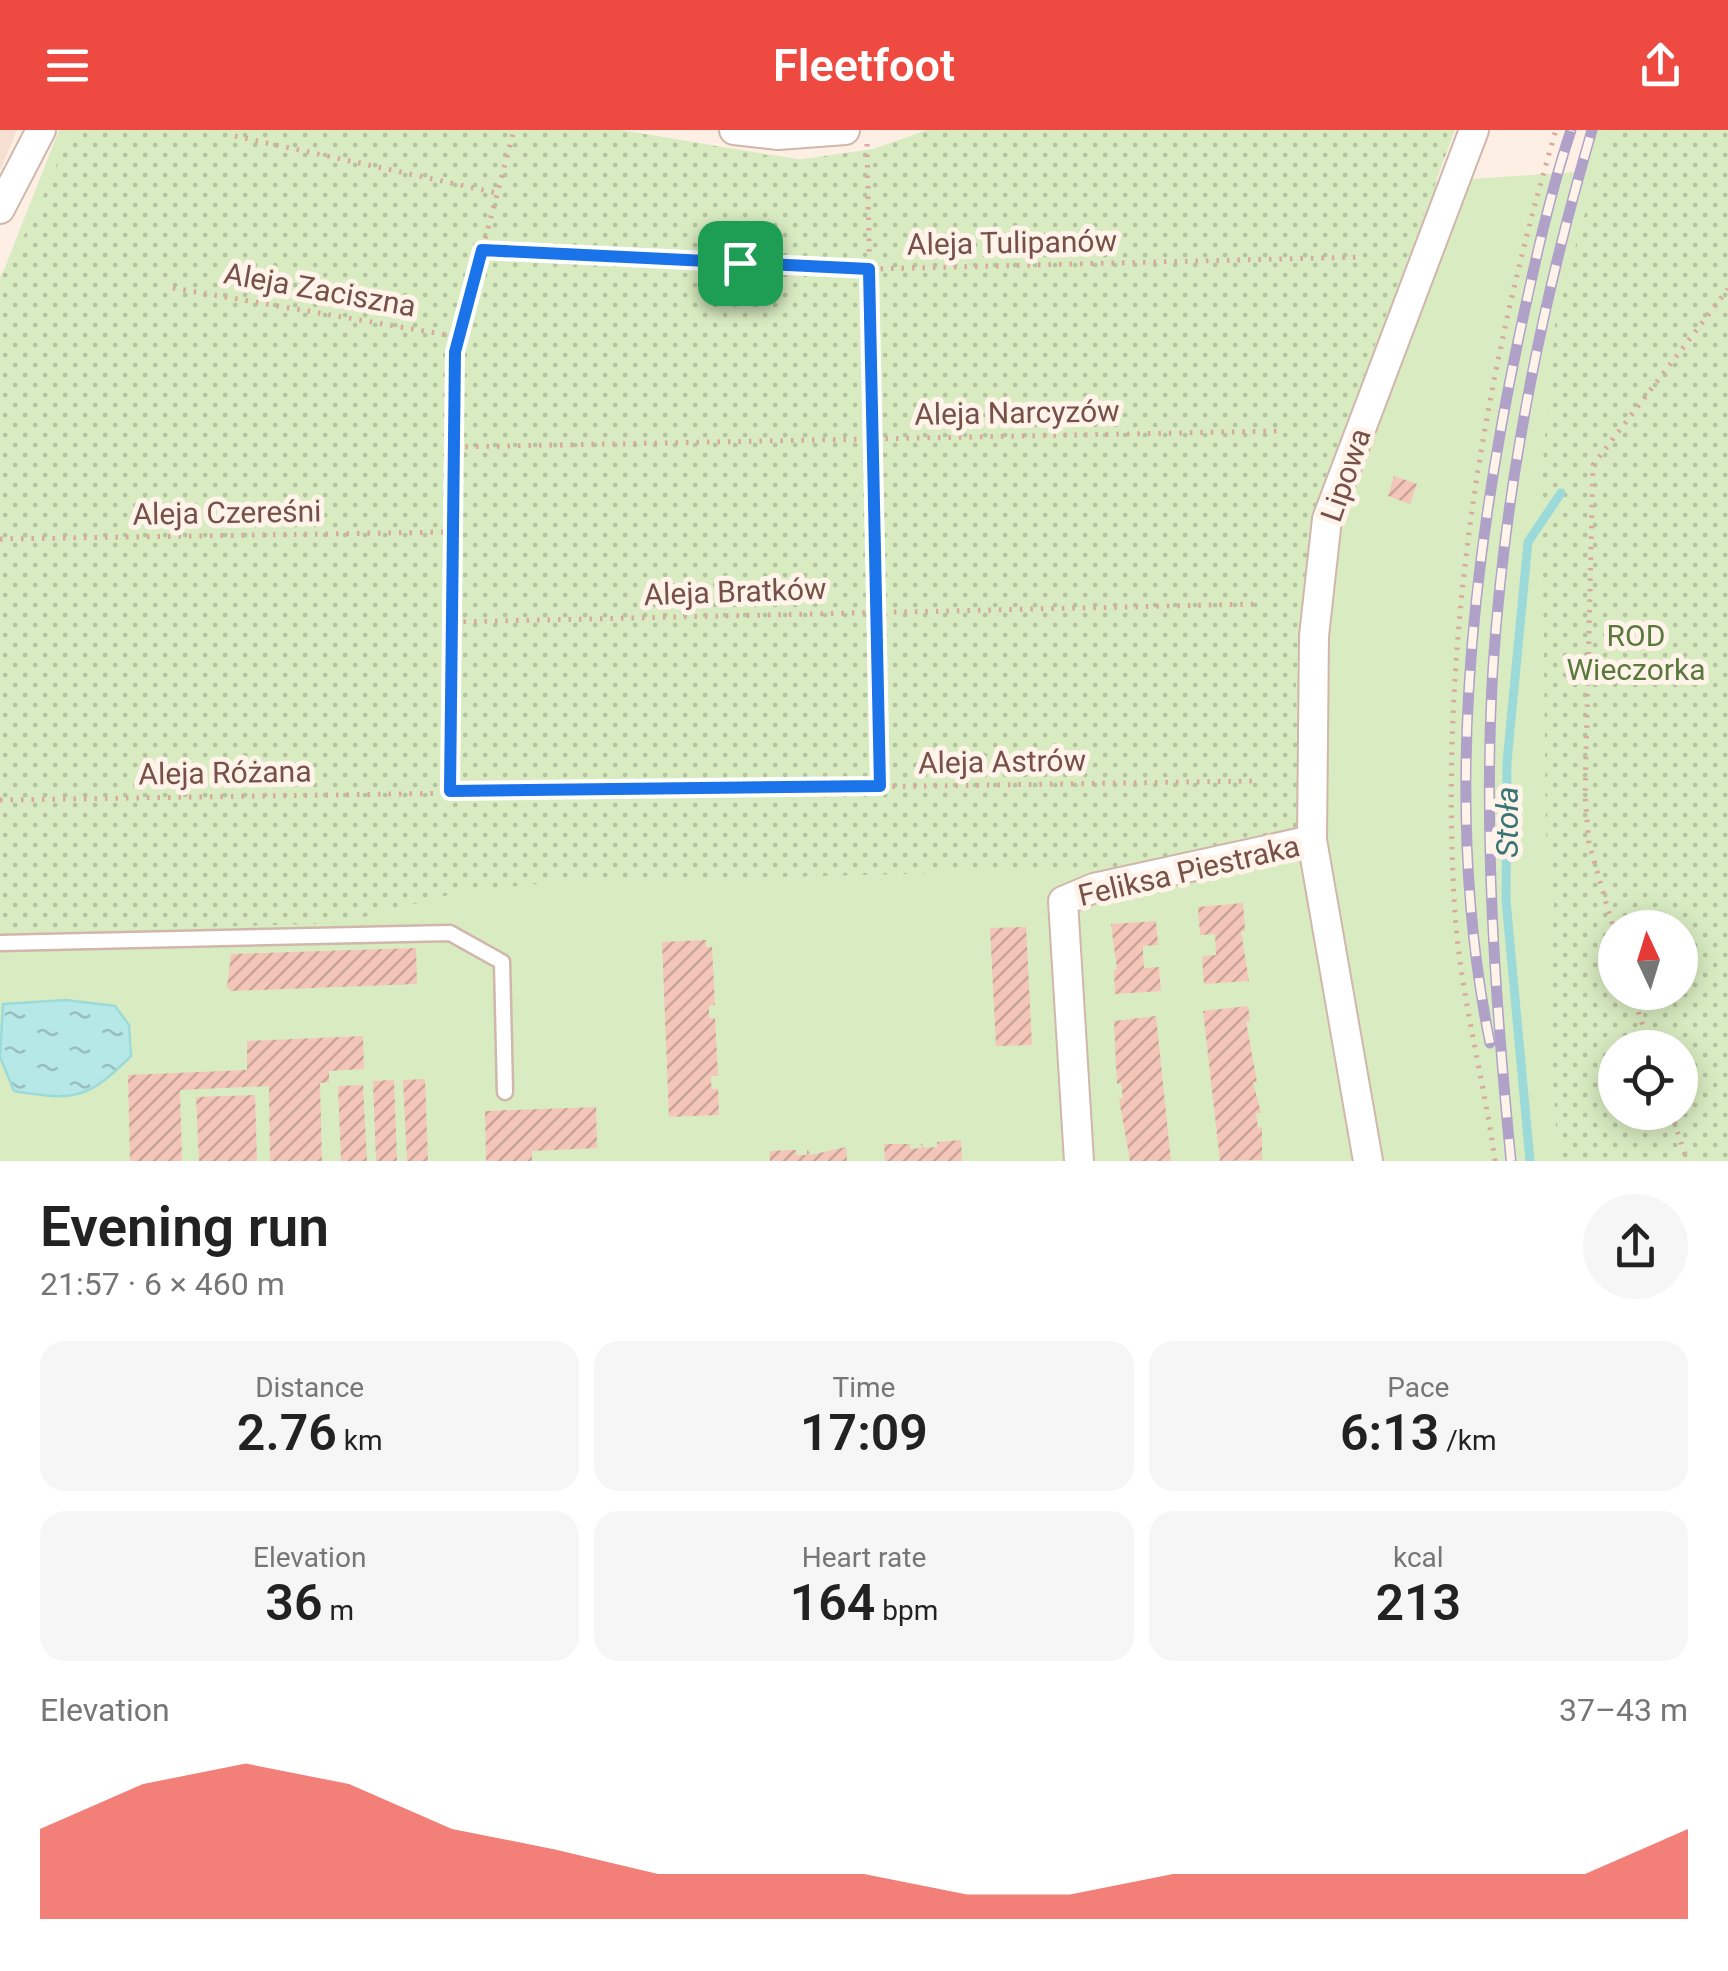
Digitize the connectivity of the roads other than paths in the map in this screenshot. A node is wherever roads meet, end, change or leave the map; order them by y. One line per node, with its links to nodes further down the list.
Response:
1 (41, 130): 5 (street)
2 (734, 130): 3 (street)
3 (845, 130)
4 (1474, 130): 6 (street, Lipowa)
5 (0, 208)
6 (1312, 840): 9 (street, Feliksa Piestraka); 10 (street, Feliksa Piestraka)
7 (0, 943): 8 (lane)
8 (504, 1092)
9 (1079, 1161)
10 (1368, 1161)

